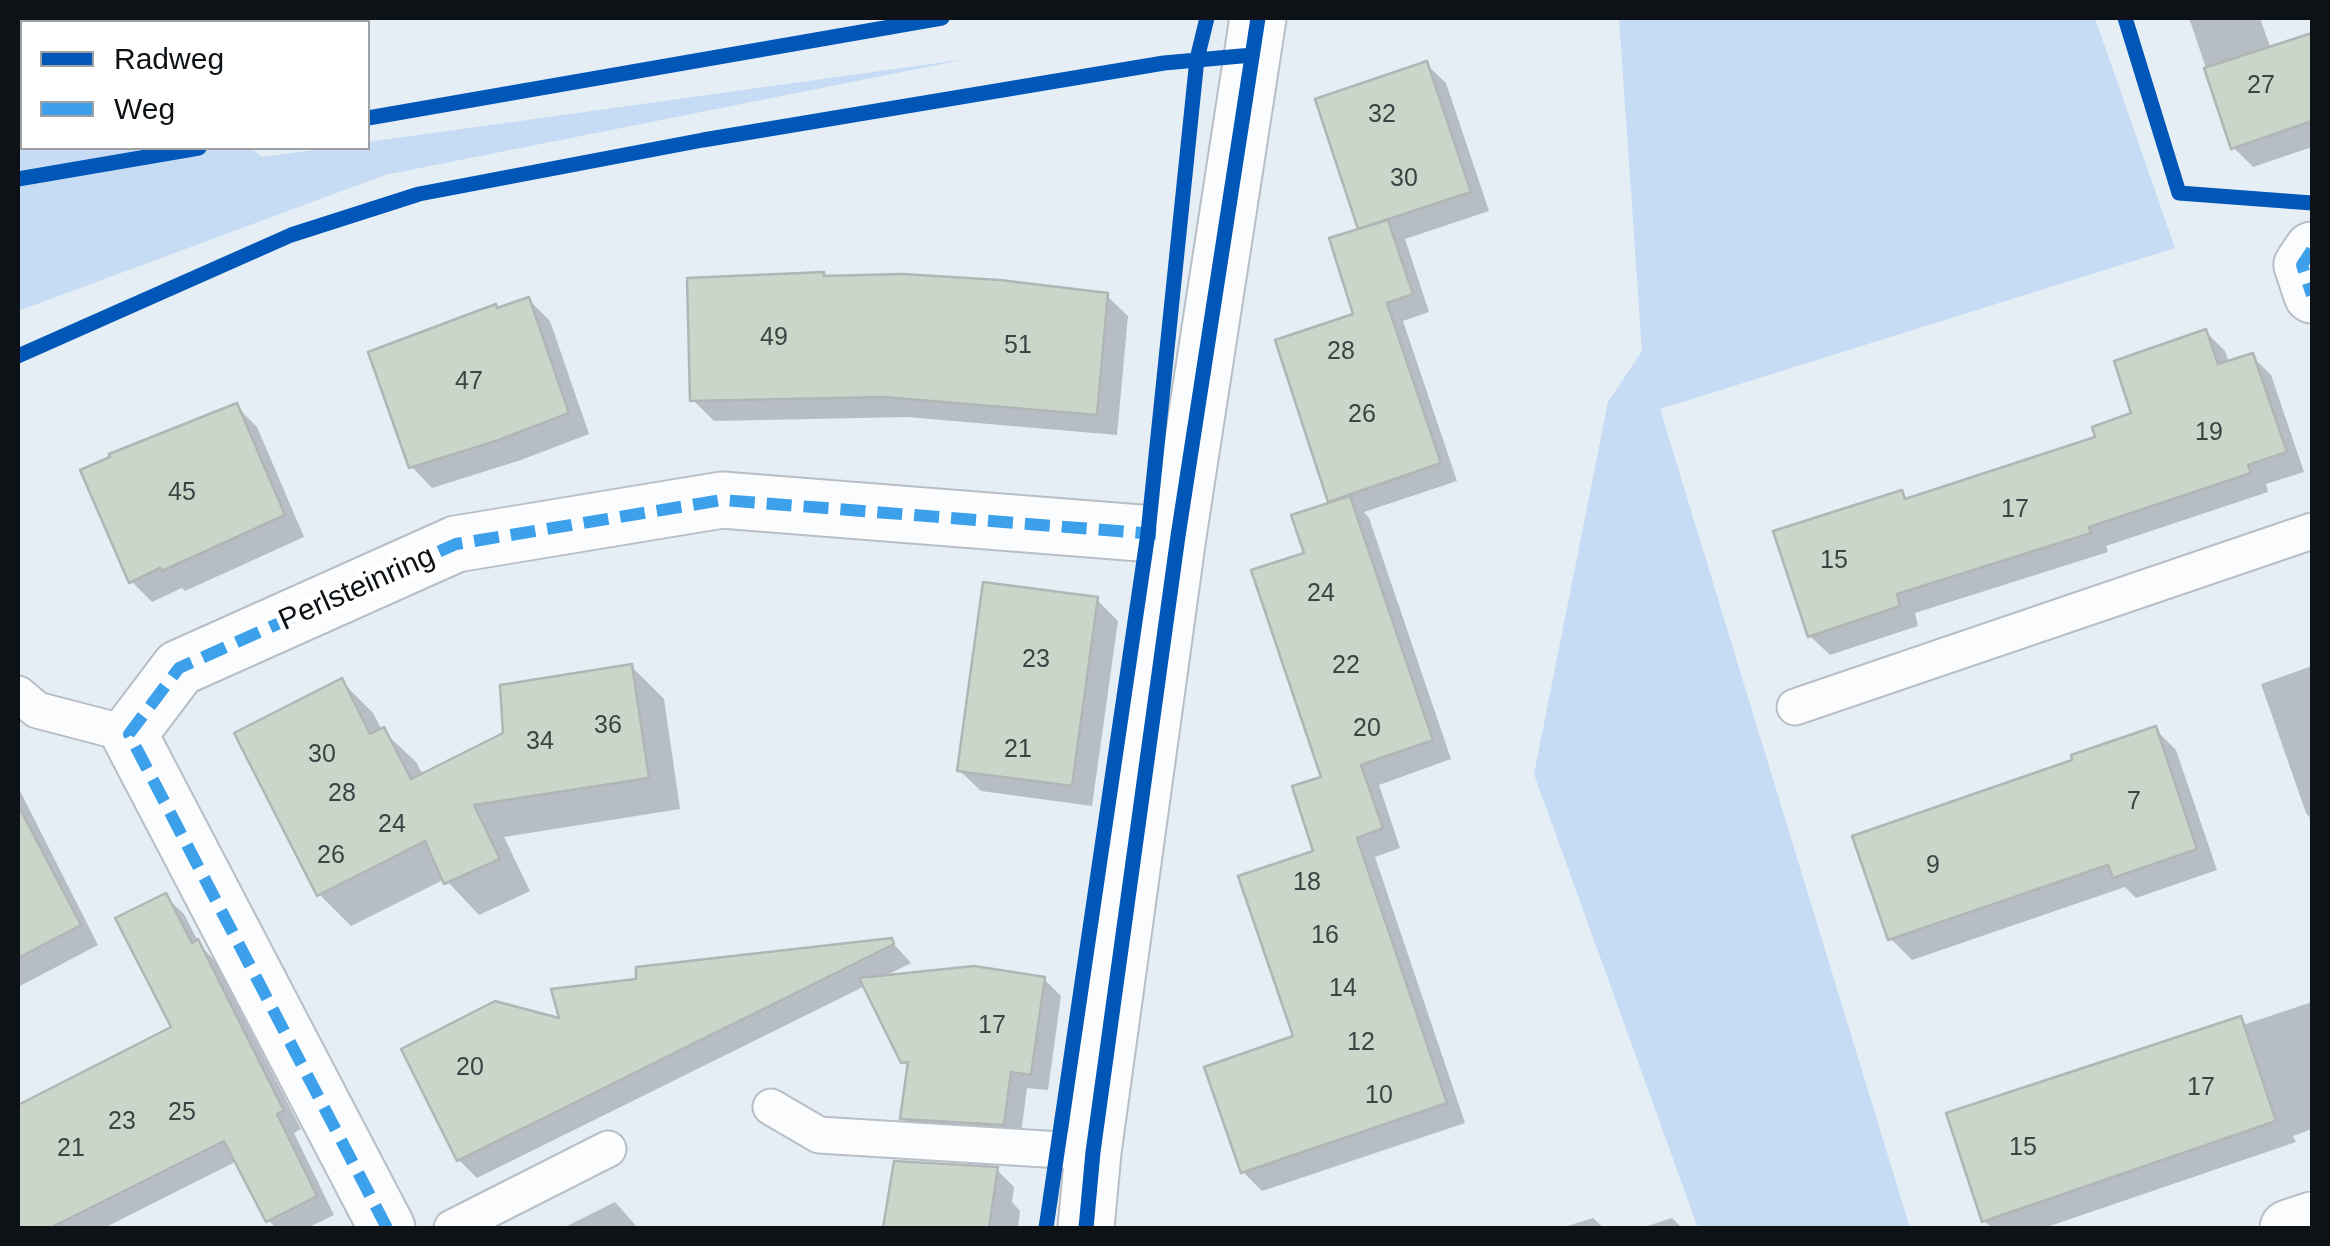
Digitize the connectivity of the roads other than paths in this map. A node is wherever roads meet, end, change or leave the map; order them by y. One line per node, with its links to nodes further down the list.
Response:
1 (1258, 18): 5 (street)
2 (2312, 250): 3 (street)
3 (2312, 295)
4 (2312, 531): 7 (lane)
5 (1178, 536): 8 (street, Perlsteinring); 11 (street)
6 (18, 694): 8 (lane)
7 (1795, 707)
8 (128, 734): 13 (street)
9 (770, 1107): 11 (lane)
10 (608, 1150): 14 (lane)
11 (1092, 1152): 15 (street)
12 (2312, 1220): 16 (street)
13 (387, 1228)
14 (452, 1228)
15 (1086, 1228)
16 (2288, 1228)

